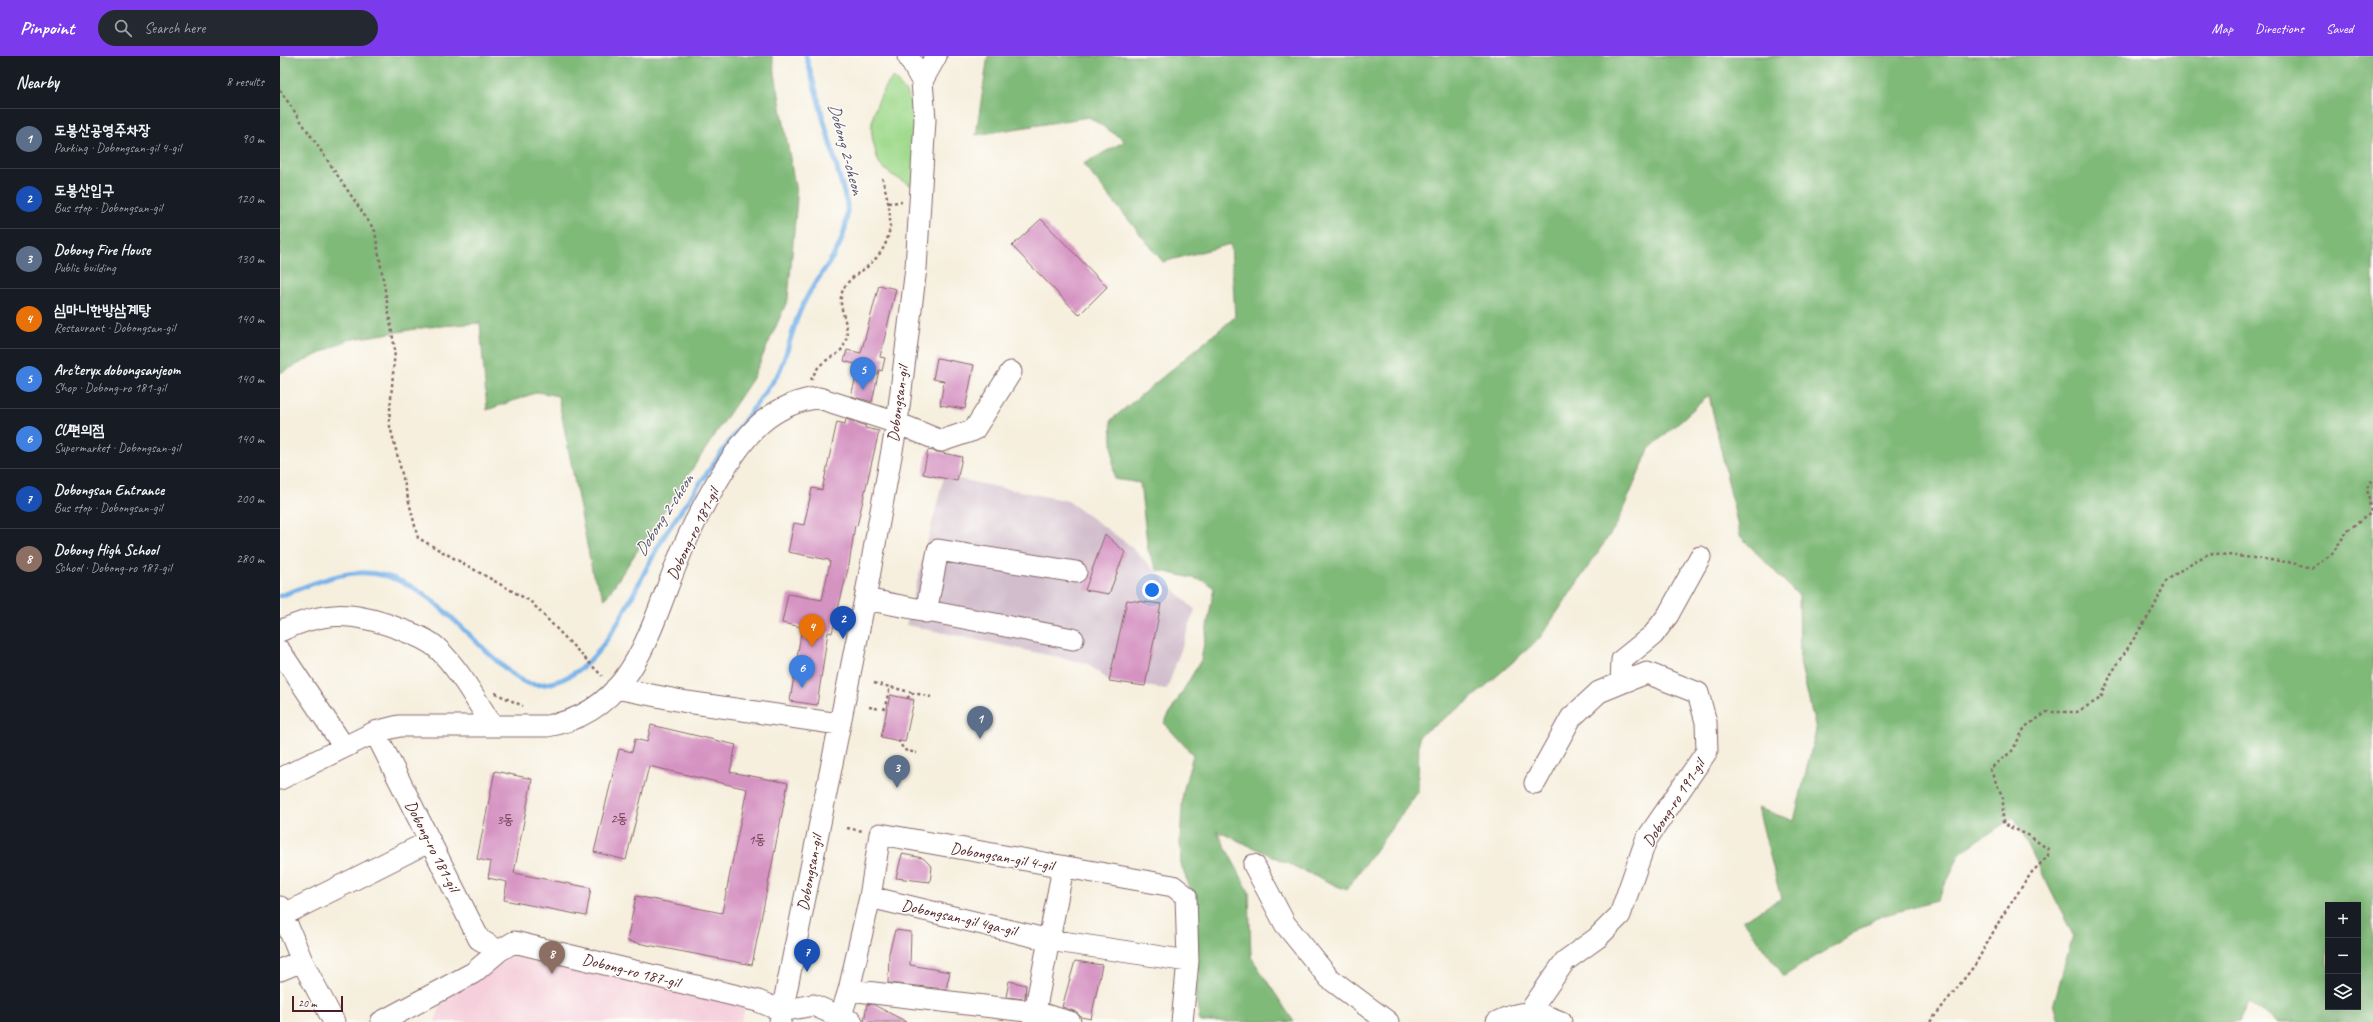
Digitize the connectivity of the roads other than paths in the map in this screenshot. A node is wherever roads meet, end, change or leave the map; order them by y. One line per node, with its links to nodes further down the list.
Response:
1 (908, 56): 3 (street, Dobongsan-gil)
2 (936, 56): 3 (street)
3 (922, 80): 5 (street, Dobongsan-gil)
4 (1011, 372): 5 (street, Dobong-ro 181-gil)
5 (897, 423): 8 (street, Dobongsan-gil); 14 (street, Dobong-ro 181-gil)
6 (1700, 557): 13 (street)
7 (1076, 572): 9 (street)
8 (865, 599): 9 (street); 15 (street, Dobongsan-gil)
9 (926, 612): 11 (street)
10 (280, 631): 16 (street)
11 (1074, 639)
12 (280, 651): 18 (street)
13 (1621, 683): 20 (street); 32 (street, Dobong-ro 191-gil)
14 (611, 685): 15 (street); 16 (street, Dobong-ro 181-gil)
15 (839, 724): 34 (street, Dobongsan-gil)
16 (492, 725): 17 (street, Dobong-ro 181-gil)
17 (375, 732): 18 (street, Dobong-ro 181-gil); 21 (street, Dobong-ro 181-gil)
18 (344, 747): 19 (street, Dobong-ro 181-gil)
19 (280, 779)
20 (1535, 783)
21 (430, 840): 25 (street); 27 (street, Dobong-ro 181-gil)
22 (1254, 865): 40 (street)
23 (1063, 868): 24 (street, Dobongsan-gil 4-gil); 26 (street); 29 (street, Dobongsan-gil 4-gil)
24 (870, 897): 26 (street, Dobongsan-gil 4ga-gil); 31 (street, Dobongsan-gil 4-gil)
25 (282, 911): 28 (street)
26 (1049, 940): 29 (street, Dobongsan-gil 4ga-gil); 33 (street)
27 (499, 951): 34 (street, Dobong-ro 187-gil); 37 (street, Dobong-ro 187-gil)
28 (302, 960): 30 (street); 36 (street)
29 (1188, 961): 39 (street, Dobongsan-gil 4-gil)
30 (280, 970)
31 (849, 990): 33 (street); 35 (street, Dobongsan-gil 4-gil)
32 (1528, 1014): 41 (street); 42 (street)
33 (1034, 1017): 38 (street)
34 (783, 1018): 35 (street)
35 (844, 1020)
36 (334, 1022)
37 (381, 1022)
38 (1070, 1022)
39 (1182, 1022)
40 (1388, 1022)
41 (1497, 1022)
42 (1561, 1022)

